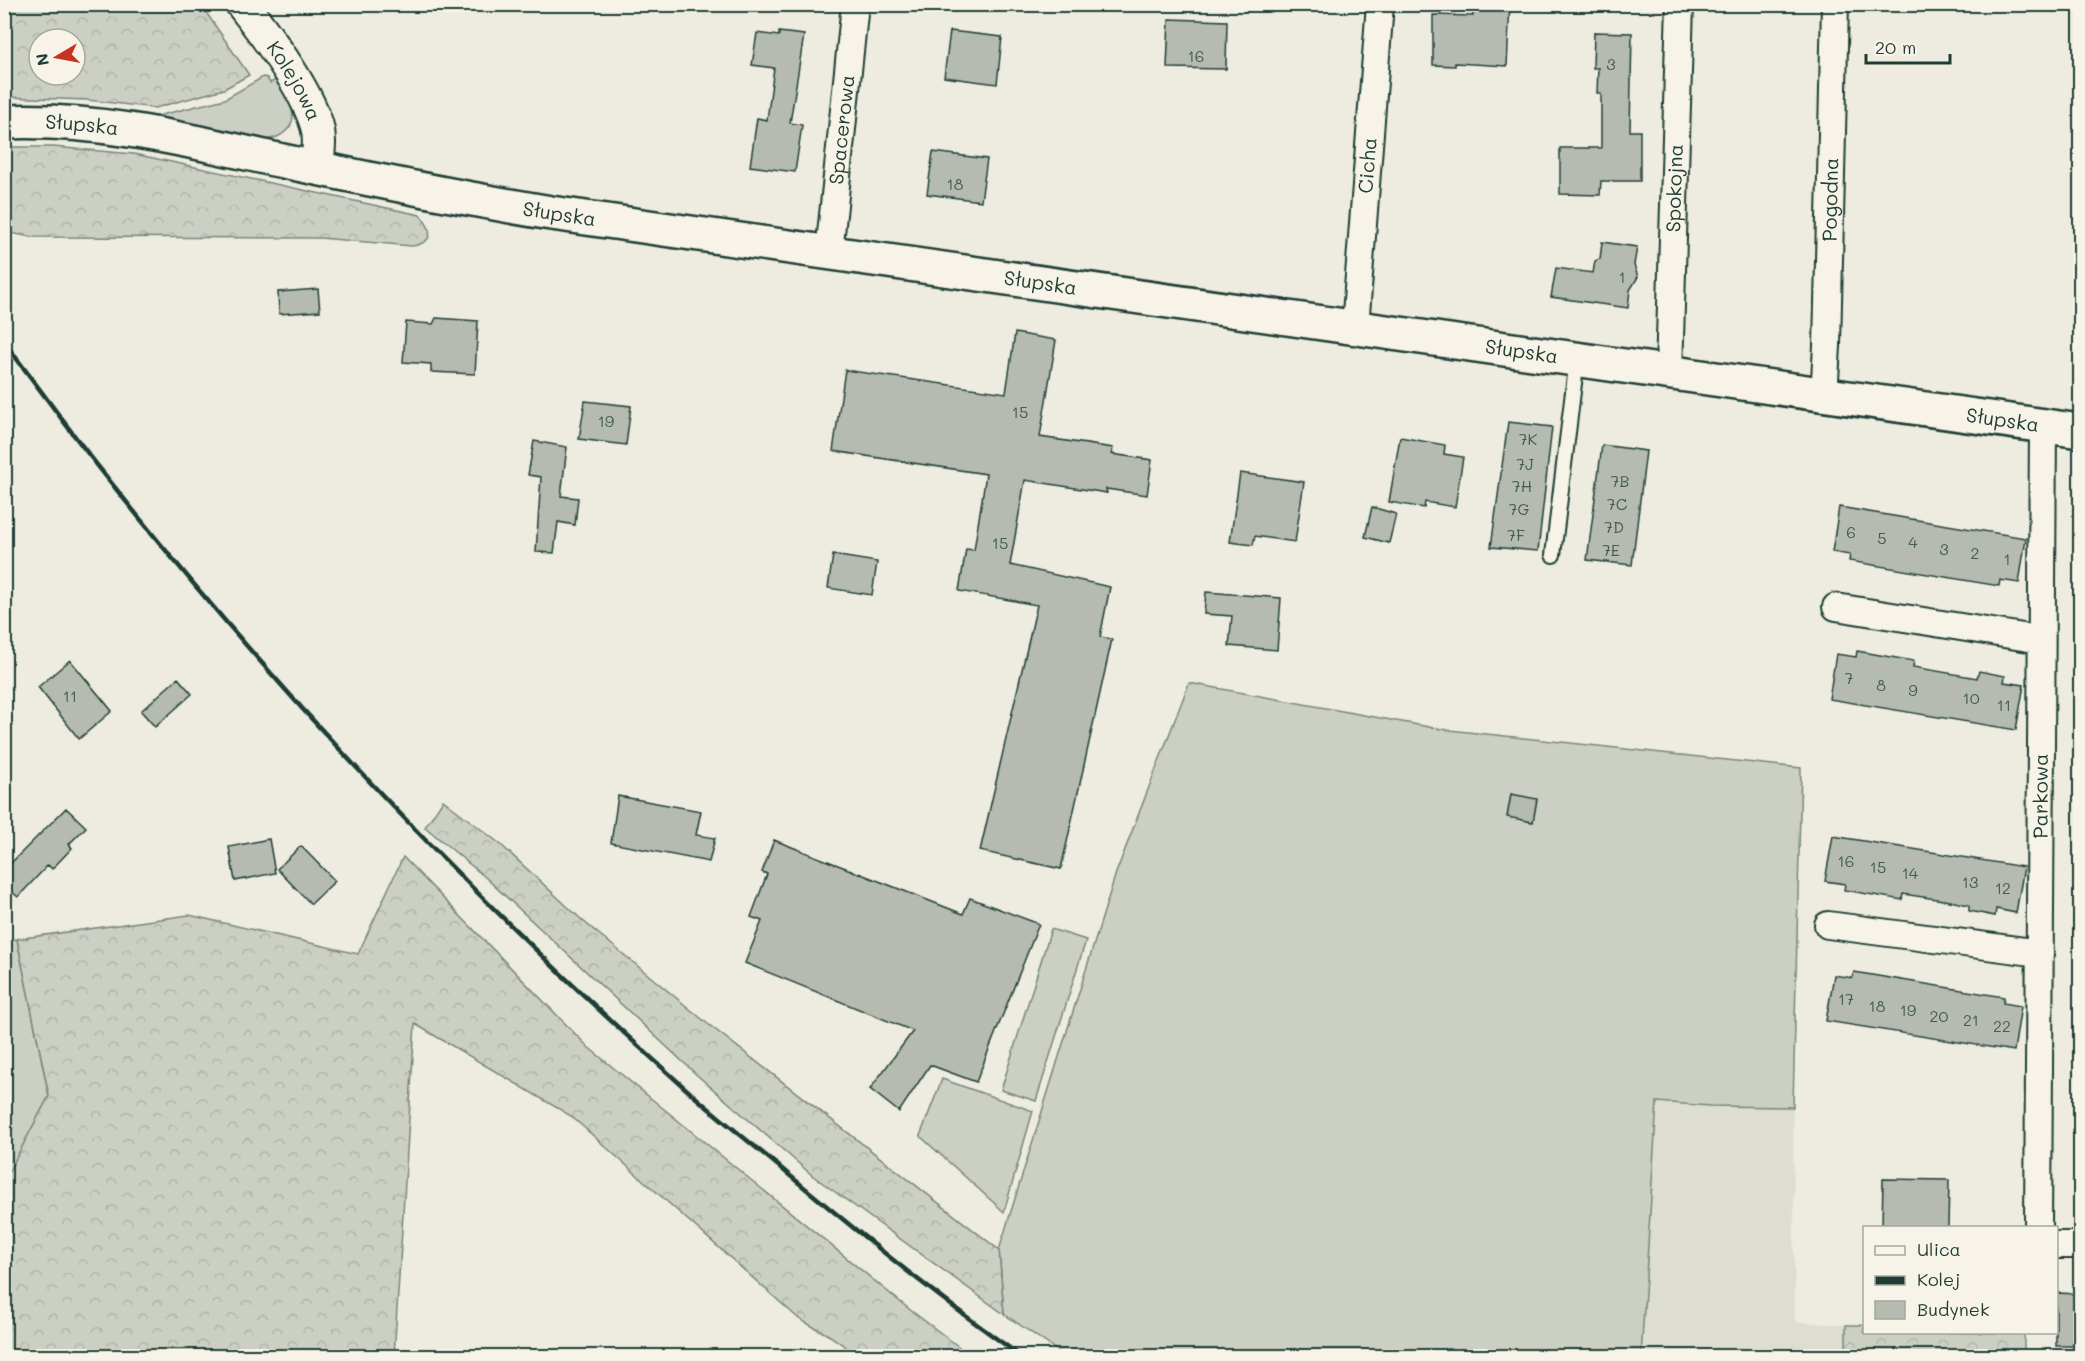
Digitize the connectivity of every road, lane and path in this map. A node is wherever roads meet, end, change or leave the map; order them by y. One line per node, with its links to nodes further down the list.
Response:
1 (242, 4): 7 (street, Kolejowa)
2 (855, 4): 8 (street, Spacerowa)
3 (1380, 4): 9 (street, Cicha)
4 (1680, 4): 11 (street, Spokojna)
5 (1835, 4): 12 (street, Pogodna)
6 (4, 122): 7 (main road, Słupska)
7 (317, 168): 8 (main road, Słupska)
8 (829, 253): 9 (main road, Słupska)
9 (1354, 327): 10 (main road, Słupska)
10 (1577, 359): 11 (main road, Słupska); 15 (lane)
11 (1669, 372): 12 (main road, Słupska)
12 (1821, 394): 13 (main road, Słupska)
13 (2043, 426): 14 (main road, Słupska); 17 (street, Parkowa)
14 (2080, 431)
15 (1553, 555)
16 (1836, 607): 17 (street)
17 (2041, 640): 19 (street, Parkowa)
18 (1828, 925): 19 (street)
19 (2040, 953): 20 (street, Parkowa)
20 (2038, 1226)
21 (2058, 1245): 22 (street)
22 (2080, 1245)

